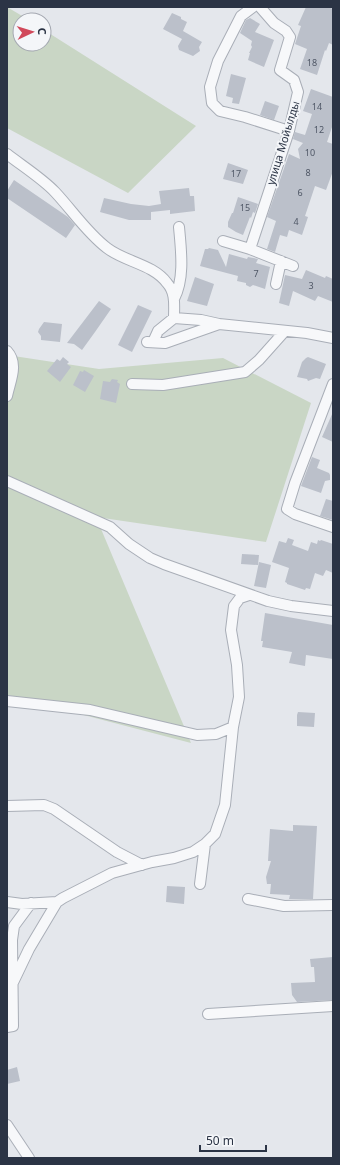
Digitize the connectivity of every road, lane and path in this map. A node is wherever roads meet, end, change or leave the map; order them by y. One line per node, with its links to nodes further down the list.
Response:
1 (260, 7): 2 (street, улица Мойылды); 2 (street)
2 (289, 131): 6 (street, улица Мойылды)
3 (7, 154): 10 (street)
4 (179, 227): 10 (street)
5 (224, 241): 6 (street)
6 (250, 249): 7 (street)
7 (281, 261): 8 (street); 9 (street)
8 (293, 266)
9 (276, 284)
10 (174, 299): 11 (street)
11 (174, 318): 12 (street); 12 (street)
12 (219, 324): 13 (street)
13 (284, 332): 14 (street); 16 (street)
14 (333, 338)
15 (7, 351): 18 (street)
16 (132, 384)
17 (333, 384): 19 (street)
18 (7, 396)
19 (330, 401): 21 (street)
20 (9, 480): 22 (street)
21 (333, 527)
22 (249, 595): 23 (street); 25 (street)
23 (333, 611)
24 (7, 700): 25 (street)
25 (233, 727): 27 (street)
26 (7, 806): 28 (street)
27 (205, 844): 28 (street); 29 (street)
28 (142, 864): 32 (street)
29 (200, 884)
30 (248, 899): 34 (street)
31 (7, 902): 33 (street)
32 (57, 902): 33 (street); 35 (street)
33 (31, 903): 35 (street)
34 (333, 905)
35 (9, 991): 38 (street)
36 (333, 1006): 37 (street)
37 (208, 1014)
38 (7, 1027)
39 (7, 1125): 40 (street)
40 (29, 1158)

